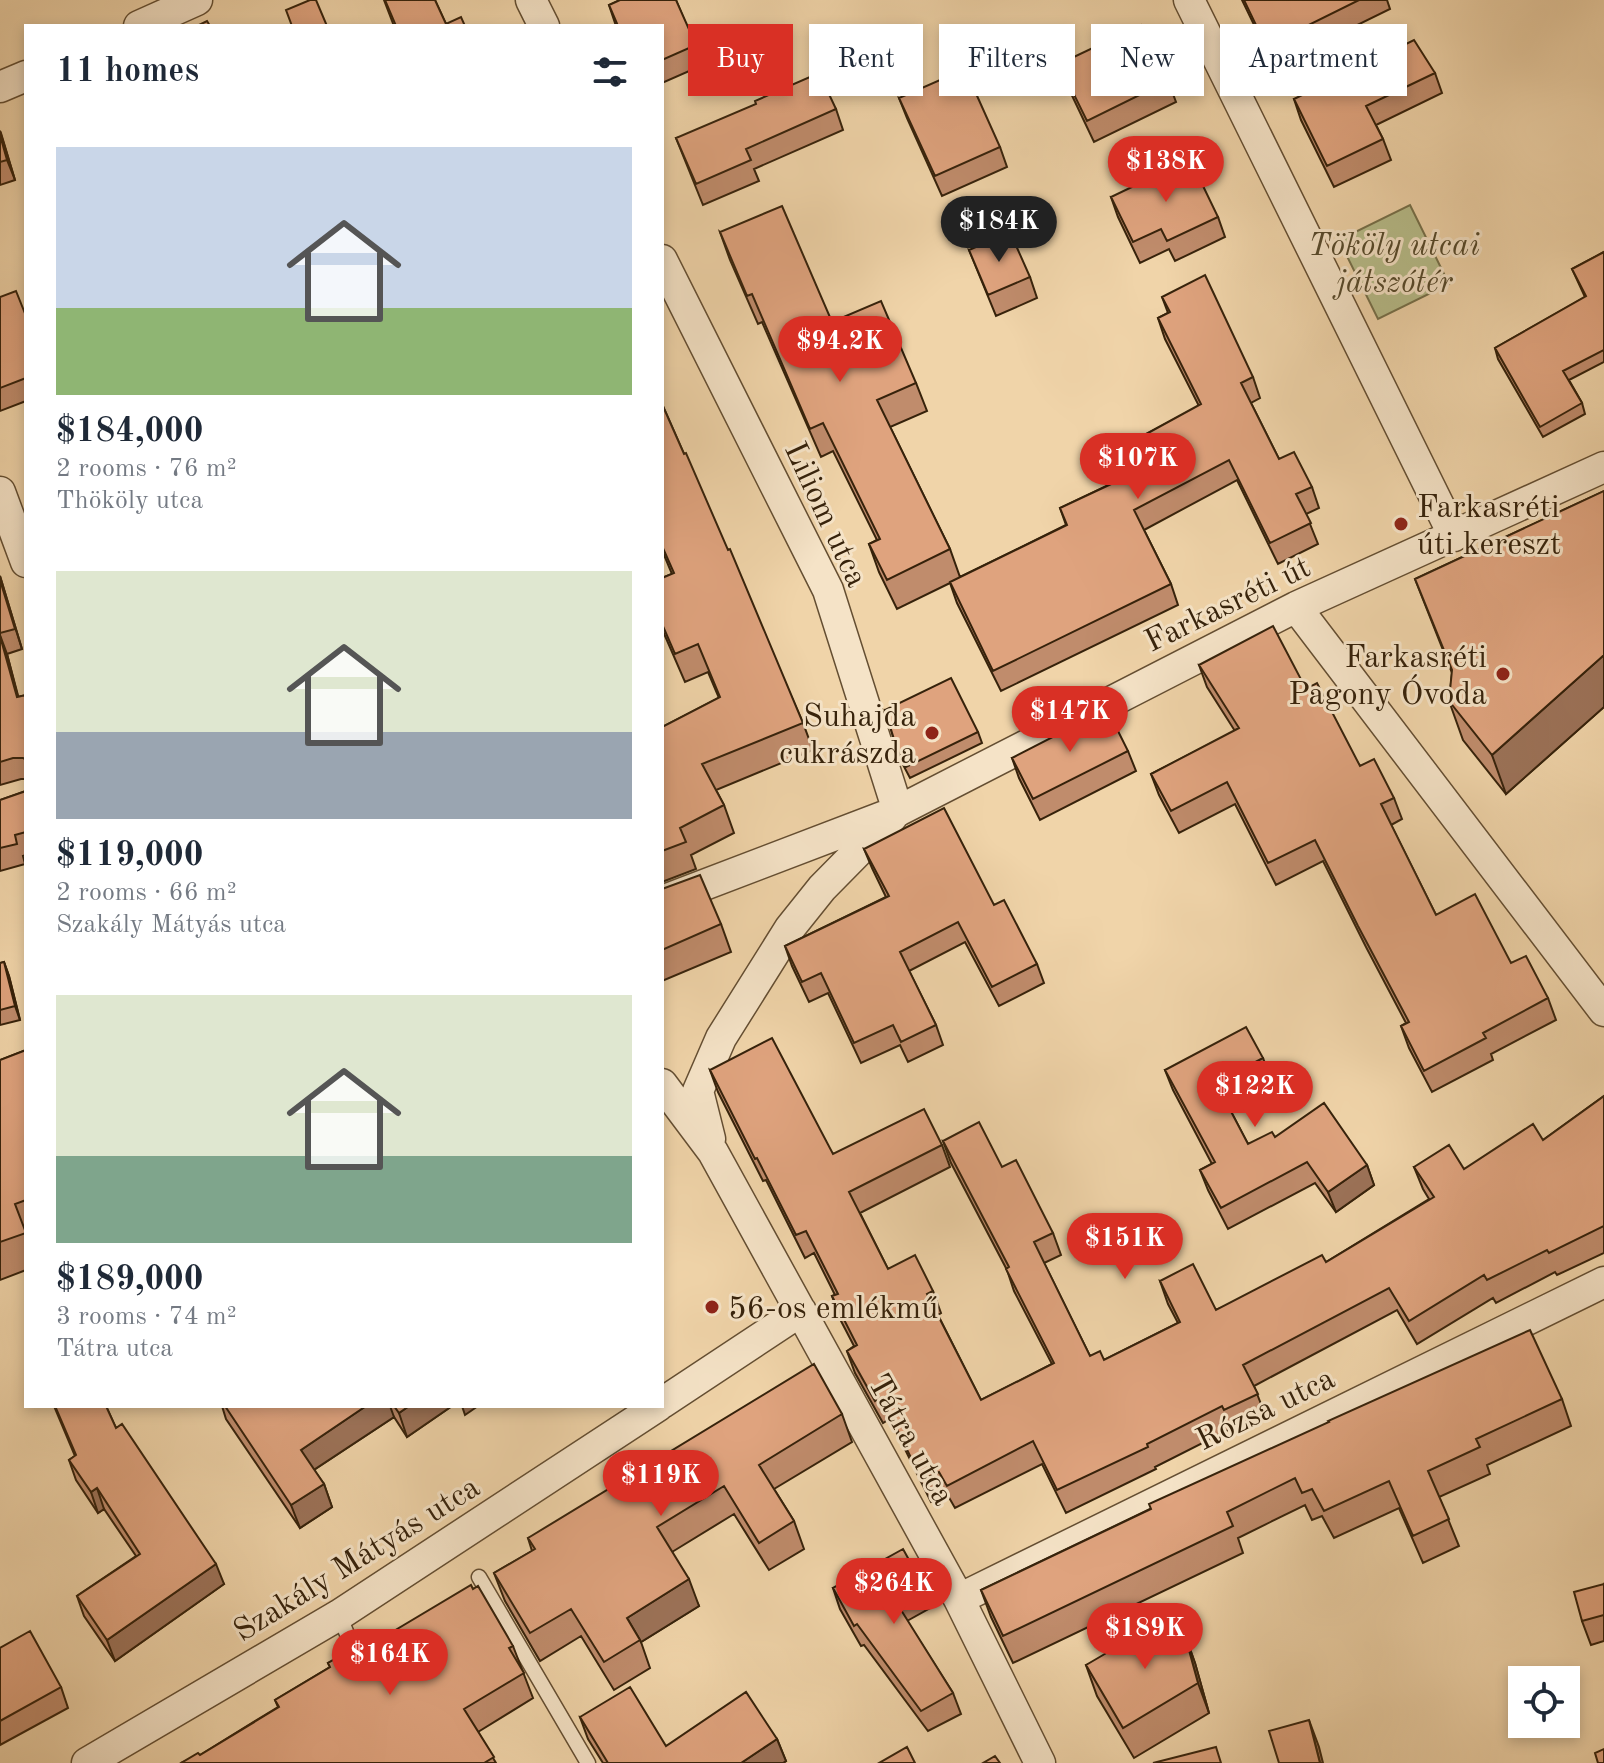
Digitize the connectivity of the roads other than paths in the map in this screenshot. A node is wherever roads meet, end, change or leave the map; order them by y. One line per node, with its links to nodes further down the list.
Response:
1 (197, 0): 4 (street)
2 (531, 0): 5 (street)
3 (1189, 0): 11 (street)
4 (143, 24)
5 (543, 24)
6 (24, 77): 7 (street)
7 (0, 87)
8 (664, 264): 14 (street, Liliom utca)
9 (1604, 467): 11 (street, Farkasréti út)
10 (3, 510): 12 (street)
11 (1454, 536): 13 (street, Farkasréti út)
12 (24, 557)
13 (1296, 607): 14 (street, Farkasréti út); 18 (street)
14 (898, 811): 15 (street, Farkasréti út); 16 (street, Tátra utca)
15 (802, 847): 16 (street); 17 (street, Farkasréti út)
16 (822, 888): 20 (street, Tátra utca)
17 (664, 900)
18 (1604, 1011)
19 (664, 1087): 20 (street, Tátra utca)
20 (713, 1152): 22 (street, Tátra utca)
21 (1604, 1282): 26 (street, Rózsa utca)
22 (801, 1311): 23 (street, Szakály Mátyás utca); 26 (street, Tátra utca)
23 (664, 1402)
24 (655, 1408): 27 (street, Szakály Mátyás utca)
25 (479, 1577): 30 (lane)
26 (959, 1599): 31 (street, Tátra utca)
27 (339, 1615): 28 (lane); 29 (street, Szakály Mátyás utca)
28 (355, 1653)
29 (87, 1763)
30 (588, 1763)
31 (1040, 1763)

